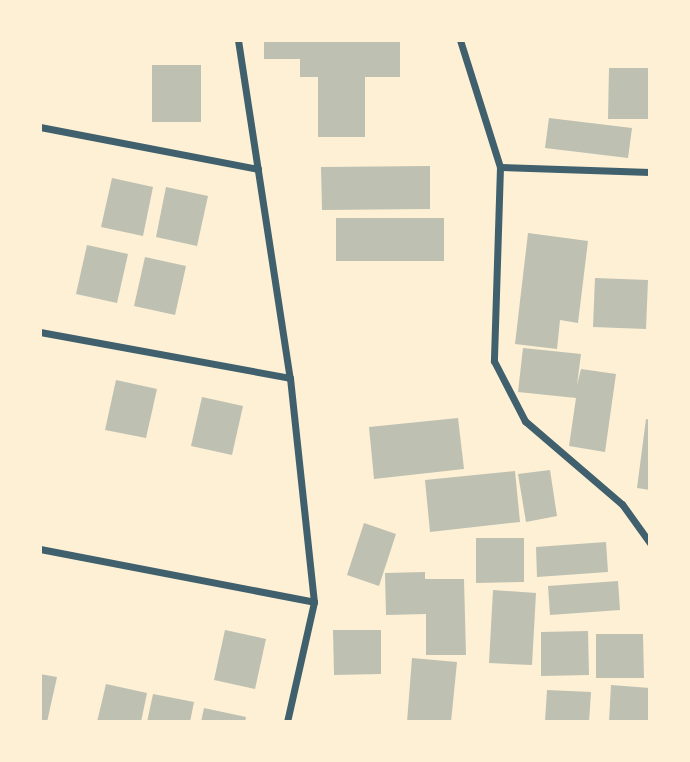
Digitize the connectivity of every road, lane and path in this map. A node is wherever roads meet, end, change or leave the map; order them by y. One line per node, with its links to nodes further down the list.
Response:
1 (238, 40): 5 (street)
2 (460, 40): 4 (street)
3 (40, 127): 5 (street)
4 (500, 167): 6 (street); 9 (street)
5 (258, 169): 8 (street)
6 (650, 172)
7 (40, 332): 8 (street)
8 (289, 378): 11 (street)
9 (650, 543)
10 (40, 549): 11 (street)
11 (314, 602): 12 (street)
12 (287, 722)

